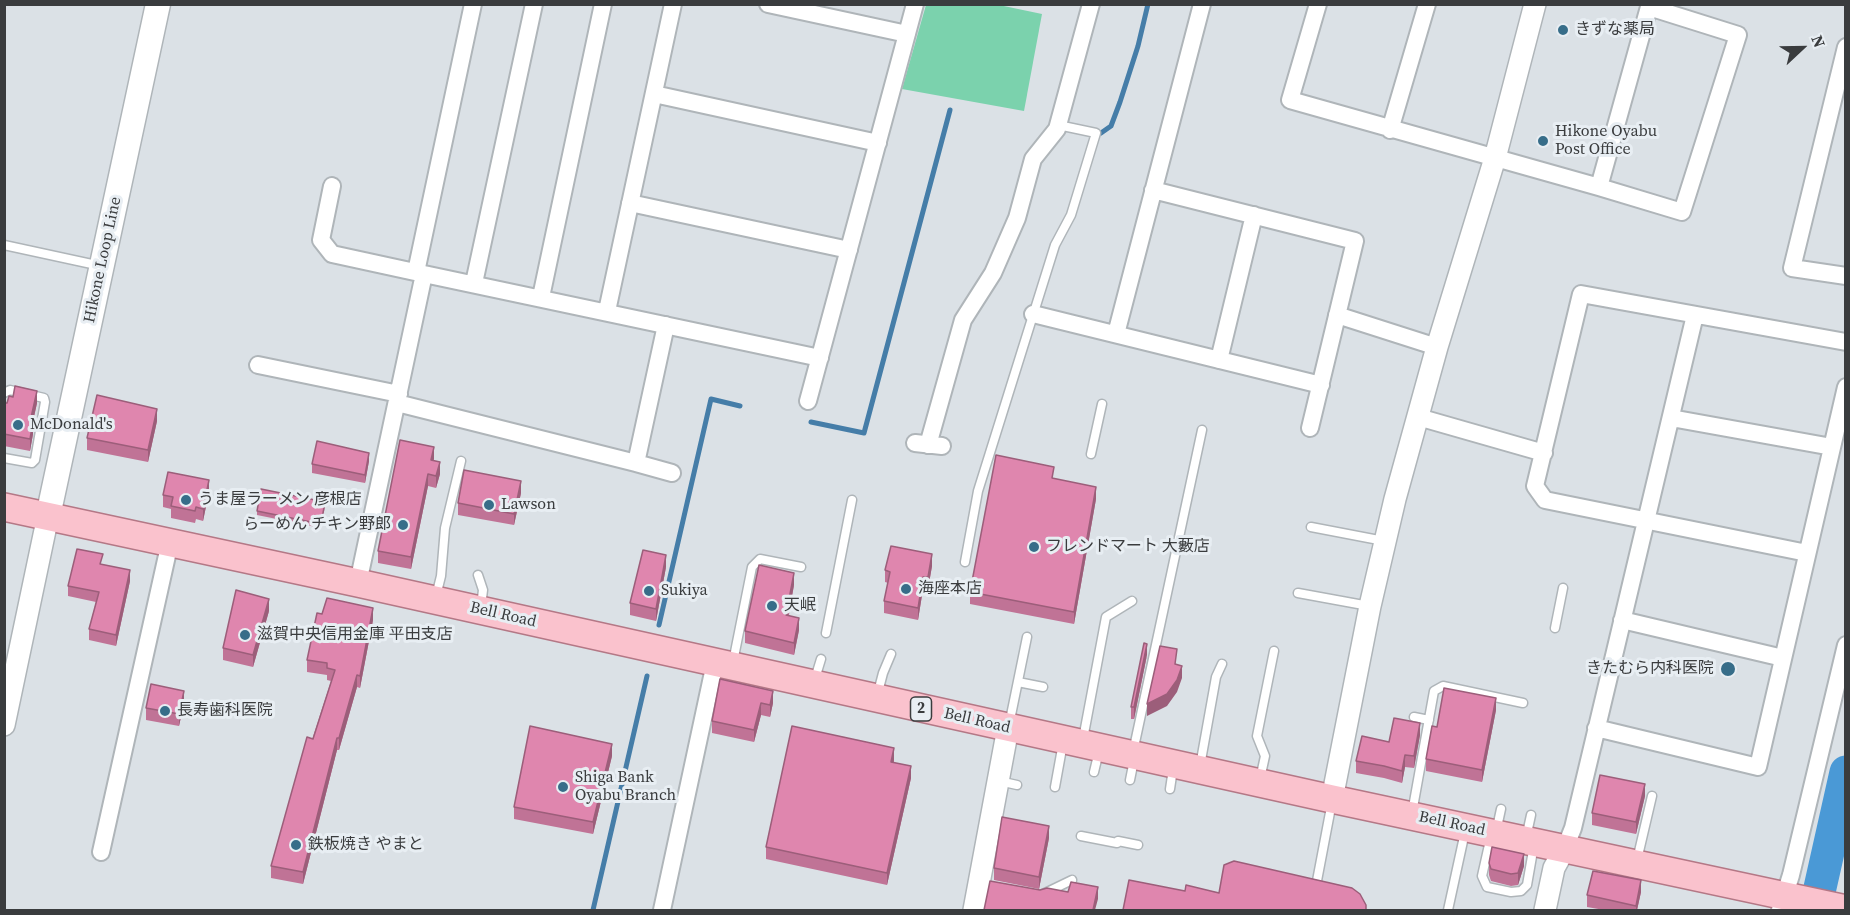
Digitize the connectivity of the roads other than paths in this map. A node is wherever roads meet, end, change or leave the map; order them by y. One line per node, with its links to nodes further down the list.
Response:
1 (158, 4): 27 (main road, Hikone Loop Line)
2 (473, 4): 28 (street)
3 (534, 4): 30 (street)
4 (603, 4): 31 (street)
5 (673, 4): 15 (street)
6 (768, 4): 13 (street)
7 (915, 4): 13 (street)
8 (1091, 4): 16 (street)
9 (1202, 4): 22 (street)
10 (1317, 4): 17 (street)
11 (1427, 4): 17 (street)
12 (1535, 4): 19 (street)
13 (907, 34): 18 (street)
14 (1845, 47): 29 (street)
15 (654, 94): 18 (street); 23 (street)
16 (1058, 125): 33 (lane); 53 (street)
17 (1390, 130): 19 (street)
18 (878, 143): 26 (street)
19 (1495, 158): 21 (street); 39 (street)
20 (332, 186): 28 (street)
21 (1599, 187): 21 (street)
22 (1153, 189): 24 (street); 37 (street)
23 (630, 203): 26 (street); 32 (street)
24 (1254, 215): 34 (street); 41 (street)
25 (4, 245): 27 (lane)
26 (849, 250): 40 (street)
27 (102, 266): 63 (main road, Hikone Loop Line)
28 (420, 273): 30 (street); 46 (street)
29 (1845, 276)
30 (474, 283): 31 (street)
31 (541, 297): 32 (street)
32 (608, 311): 36 (street)
33 (1034, 314): 37 (street); 69 (lane)
34 (1337, 315): 39 (street); 43 (street)
35 (1695, 315): 38 (street); 50 (street); 55 (street)
36 (666, 325): 40 (street); 59 (street)
37 (1116, 334): 41 (street)
38 (1845, 342)
39 (1437, 347): 49 (street)
40 (820, 357): 47 (street)
41 (1219, 360): 43 (street)
42 (258, 365): 46 (street)
43 (1321, 385): 51 (street)
44 (1845, 387): 54 (street)
45 (4, 393): 57 (lane)
46 (398, 399): 59 (street); 72 (street)
47 (808, 401)
48 (1102, 404): 56 (lane)
49 (1418, 417): 55 (street); 66 (street)
50 (1671, 418): 54 (street); 64 (street)
51 (1310, 428)
52 (1202, 430): 100 (lane)
53 (928, 445)
54 (1832, 447): 68 (street)
55 (1544, 453): 64 (street)
56 (1091, 454)
57 (4, 458)
58 (461, 461): 75 (lane)
59 (636, 463): 60 (street)
60 (672, 473)
61 (852, 500): 81 (lane)
62 (4, 507): 63 (main road, Bell Road / 2)
63 (48, 516): 67 (main road, Bell Road / 2); 89 (street)
64 (1646, 520): 68 (street); 79 (street)
65 (1311, 527): 66 (lane)
66 (1385, 541): 77 (street)
67 (170, 542): 72 (main road, Bell Road / 2); 112 (street)
68 (1808, 553): 86 (street)
69 (965, 562)
70 (801, 567): 88 (lane)
71 (478, 575): 78 (lane)
72 (358, 583): 75 (main road, Bell Road / 2)
73 (1563, 588): 80 (lane)
74 (1298, 593): 77 (lane)
75 (435, 600): 78 (main road, Bell Road / 2)
76 (1132, 600): 99 (lane)
77 (1370, 606): 105 (street)
78 (480, 610): 88 (main road, Bell Road / 2)
79 (1622, 620): 86 (street); 98 (street)
80 (1555, 628)
81 (826, 633)
82 (1027, 636): 90 (lane)
83 (1845, 645): 117 (street)
84 (1274, 651): 102 (lane)
85 (891, 654): 92 (lane)
86 (1783, 658): 98 (street)
87 (1222, 664): 101 (lane)
88 (723, 665): 92 (main road, Bell Road / 2); 119 (street)
89 (9, 677): 96 (street)
90 (1018, 682): 91 (lane); 97 (lane)
91 (1043, 687)
92 (877, 699): 97 (main road, Bell Road / 2)
93 (1523, 703): 95 (lane)
94 (1414, 717): 95 (lane)
95 (1429, 720): 106 (lane)
96 (4, 725)
97 (1008, 728): 99 (main road, Bell Road / 2); 120 (street)
98 (1596, 728): 111 (street)
99 (1085, 751): 100 (main road, Bell Road / 2); 103 (lane)
100 (1133, 764): 101 (main road, Bell Road / 2)
101 (1181, 774): 102 (main road, Bell Road / 2)
102 (1259, 783): 105 (main road, Bell Road / 2)
103 (1055, 787)
104 (1652, 796): 113 (lane)
105 (1332, 799): 106 (main road, Bell Road / 2); 115 (lane)
106 (1411, 816): 107 (main road, Bell Road / 2)
107 (1488, 825): 108 (main road, Bell Road / 2); 108 (lane); 121 (lane)
108 (1530, 832): 111 (main road, Bell Road / 2)
109 (1081, 836): 110 (lane)
110 (1138, 844)
111 (1565, 848): 113 (main road, Bell Road / 2); 122 (street)
112 (101, 852)
113 (1637, 863): 117 (main road, Bell Road / 2)
114 (1072, 880): 116 (lane)
115 (1316, 886)
116 (1031, 894)
117 (1786, 901): 118 (main road, Bell Road / 2)
118 (1842, 908)
119 (662, 910)
120 (974, 910)
121 (1448, 910)
122 (1545, 910)

